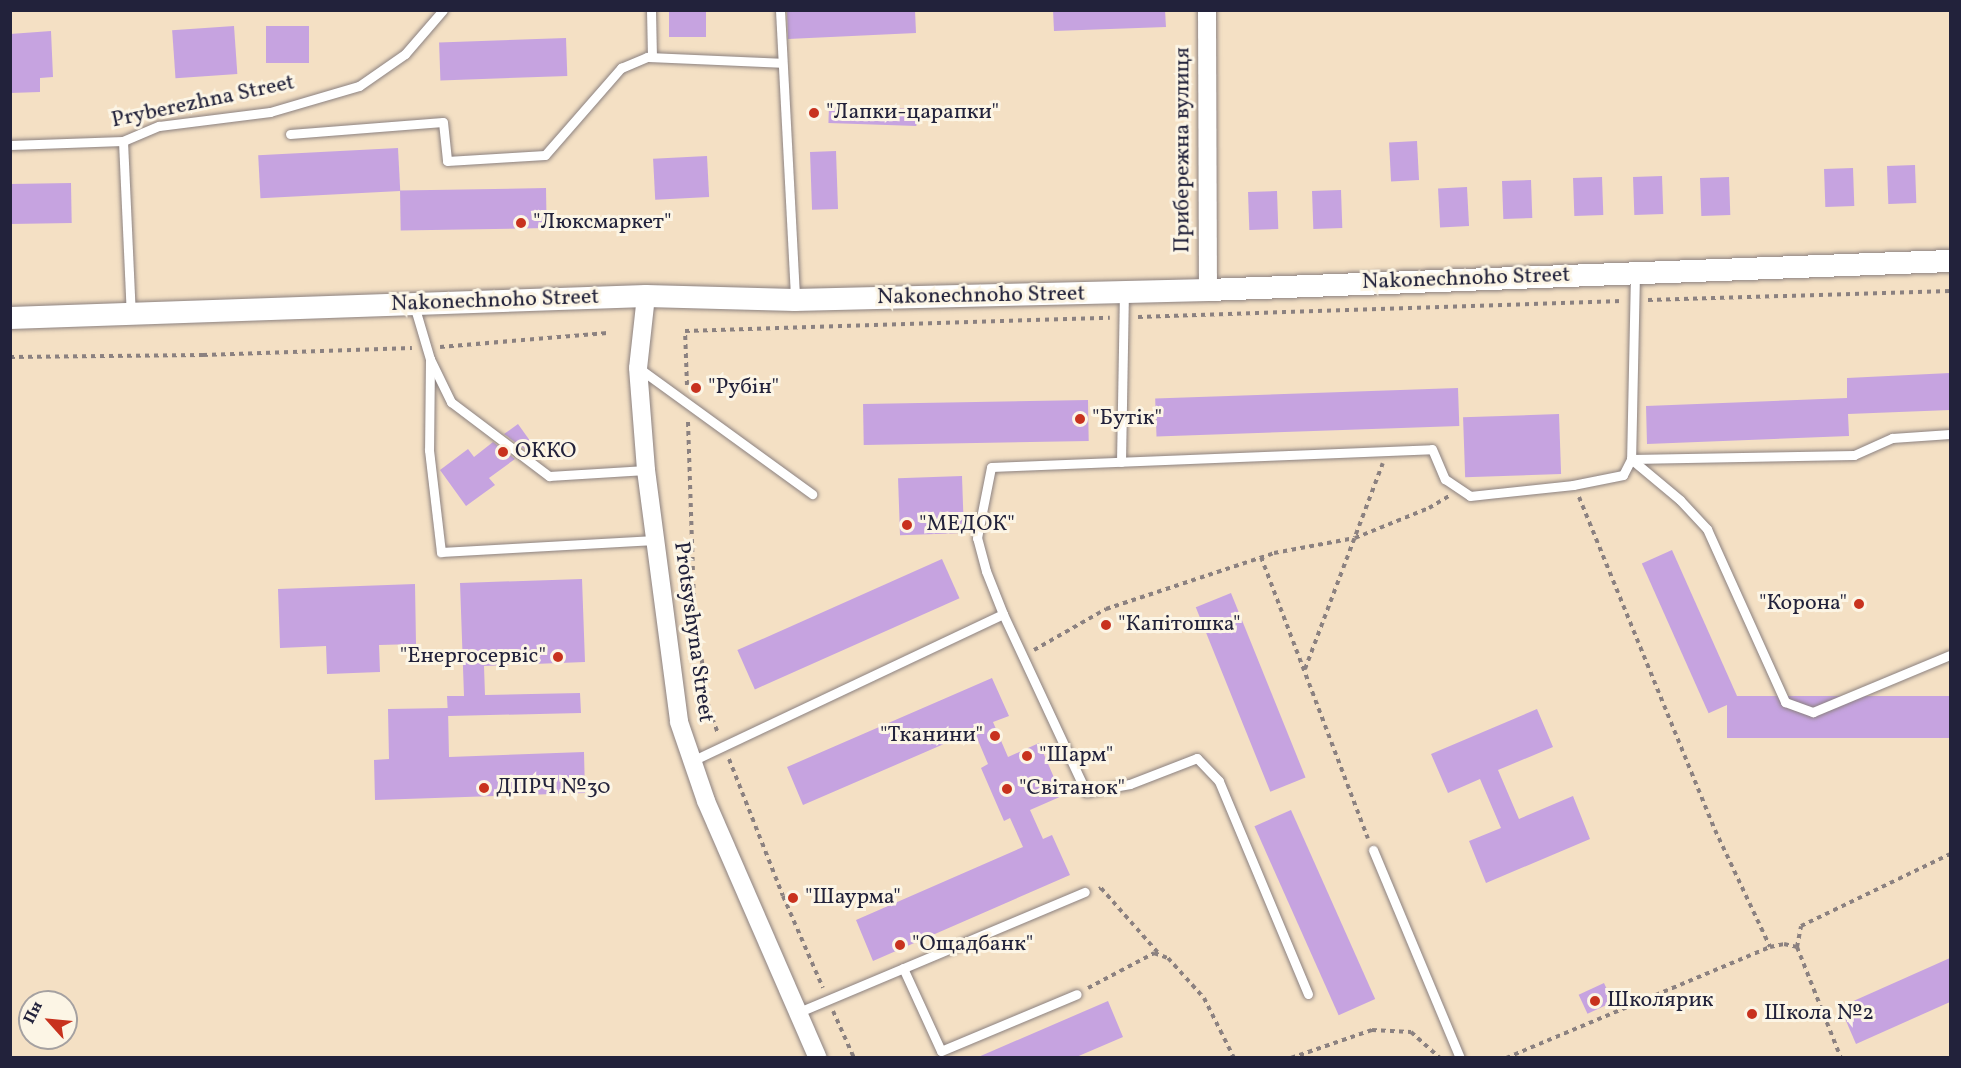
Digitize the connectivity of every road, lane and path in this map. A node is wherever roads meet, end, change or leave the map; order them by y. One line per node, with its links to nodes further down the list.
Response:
1 (443, 10): 8 (lane, Pryberezhna Street)
2 (651, 10): 5 (lane)
3 (780, 10): 6 (lane)
4 (1207, 10): 12 (street, Прибережна вулиця)
5 (652, 57): 6 (lane); 7 (lane)
6 (782, 63): 15 (lane)
7 (290, 134)
8 (123, 141): 9 (lane, Pryberezhna Street); 17 (lane)
9 (10, 146)
10 (1950, 261): 11 (street, Nakonechnoho Street)
11 (1635, 273): 12 (street, Nakonechnoho Street); 26 (lane)
12 (1208, 290): 13 (street, Nakonechnoho Street)
13 (1124, 292): 15 (street, Nakonechnoho Street); 27 (lane)
14 (646, 296): 15 (street, Nakonechnoho Street); 16 (street, Nakonechnoho Street); 23 (street, Protsyshyna Street)
15 (795, 300)
16 (413, 303): 17 (street, Nakonechnoho Street); 20 (lane)
17 (131, 314): 18 (street, Nakonechnoho Street)
18 (10, 318)
19 (607, 333): 20 (path)
20 (426, 348): 21 (path); 22 (lane)
21 (10, 357)
22 (430, 359): 28 (lane); 33 (lane)
23 (638, 368): 28 (street, Protsyshyna Street); 31 (lane)
24 (1950, 434): 26 (lane)
25 (1388, 451): 27 (lane); 30 (lane); 32 (path)
26 (1631, 459): 29 (lane); 36 (lane)
27 (1120, 462): 35 (lane)
28 (646, 470): 33 (street, Protsyshyna Street)
29 (1574, 485): 30 (lane); 43 (path)
30 (1460, 489): 32 (path)
31 (812, 494)
32 (1355, 538): 34 (path); 38 (path)
33 (656, 540): 39 (street, Protsyshyna Street)
34 (1261, 557): 37 (path); 38 (path)
35 (1003, 614): 37 (lane); 39 (lane)
36 (1950, 655)
37 (1023, 657): 48 (lane)
38 (1304, 670): 40 (path)
39 (692, 761): 49 (street, Protsyshyna Street)
40 (1372, 850): 54 (lane)
41 (1950, 854): 44 (path)
42 (1085, 892): 45 (path); 46 (lane)
43 (1770, 946): 44 (path); 55 (path)
44 (1797, 947): 56 (path)
45 (1161, 955): 47 (path); 51 (path)
46 (903, 968): 47 (lane); 49 (lane)
47 (1077, 994)
48 (1308, 994)
49 (799, 1011): 50 (street, Protsyshyna Street)
50 (818, 1058)
51 (1234, 1058)
52 (1292, 1058): 53 (path)
53 (1440, 1058)
54 (1460, 1058)
55 (1506, 1058)
56 (1841, 1058)

